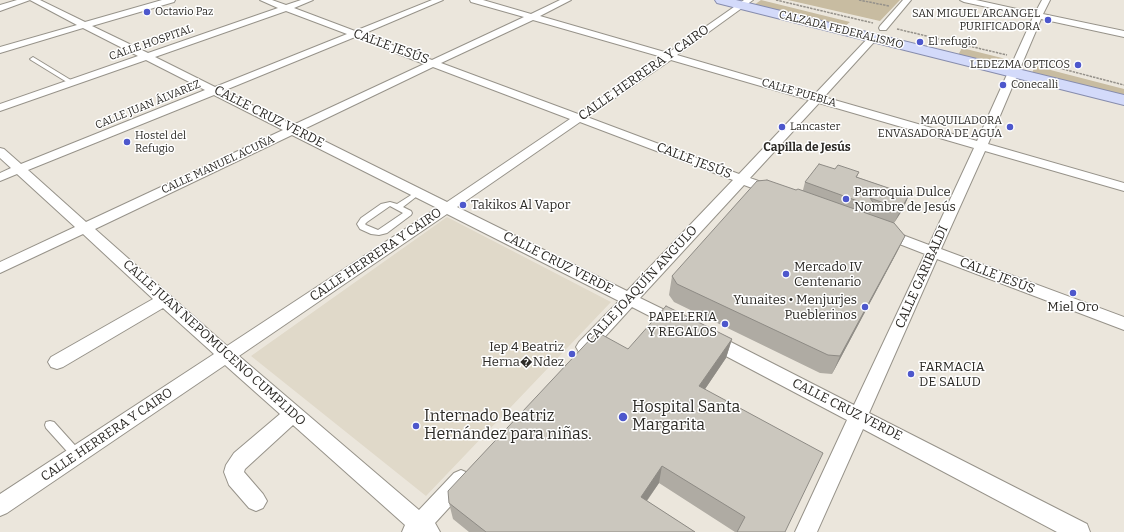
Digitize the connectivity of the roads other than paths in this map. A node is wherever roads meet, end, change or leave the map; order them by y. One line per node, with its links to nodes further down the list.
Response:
1 (26, 0): 15 (street)
2 (34, 0): 19 (street, CALLE CRUZ VERDE)
3 (171, 0): 19 (street)
4 (264, 0): 16 (street, CALLE JESÚS)
5 (309, 0): 16 (street, CALLE HOSPITAL)
6 (439, 0): 21 (street, CALLE JUAN ÁLVAREZ)
7 (474, 0): 17 (street, CALLE PUEBLA)
8 (567, 0): 17 (street, CALLE MANUEL ACUÑA)
9 (721, 0): 14 (main road, CALZADA FEDERALISMO)
10 (766, 0): 20 (main road, CALZADA FEDERALISMO)
11 (907, 0): 20 (street)
12 (964, 0): 18 (street)
13 (1046, 0): 18 (street, CALLE GARIBALDI)
14 (746, 3): 24 (main road, CALZADA FEDERALISMO); 29 (street, CALLE HERRERA Y CAIRO)
15 (0, 8)
16 (286, 8): 21 (street, CALLE JESÚS); 28 (street, CALLE HOSPITAL)
17 (532, 16): 29 (street, CALLE PUEBLA); 32 (street, CALLE MANUEL ACUÑA)
18 (1038, 16): 22 (street); 31 (street, CALLE GARIBALDI)
19 (84, 25): 26 (street); 28 (street, CALLE CRUZ VERDE)
20 (883, 26): 23 (main road, CALZADA FEDERALISMO)
21 (354, 34): 32 (street, CALLE JESÚS); 35 (street, CALLE JUAN ÁLVAREZ)
22 (1124, 34)
23 (919, 36)
24 (872, 38): 31 (main road, CALZADA FEDERALISMO); 36 (street, CALLE JOAQUÍN ANGULO)
25 (0, 39): 26 (street)
26 (12, 46): 27 (street)
27 (0, 50)
28 (147, 56): 33 (street, CALLE HOSPITAL); 35 (street, CALLE CRUZ VERDE)
29 (670, 56): 36 (street, CALLE PUEBLA); 39 (street, CALLE HERRERA Y CAIRO)
30 (32, 59): 33 (lane)
31 (1015, 62): 34 (main road, CALZADA FEDERALISMO); 37 (main road, CALZADA FEDERALISMO); 41 (street, CALLE GARIBALDI)
32 (433, 63): 39 (street, CALLE JESÚS); 40 (street, CALLE MANUEL ACUÑA)
33 (72, 83): 38 (street, CALLE HOSPITAL)
34 (1124, 86)
35 (216, 90): 40 (street, CALLE CRUZ VERDE); 43 (street, CALLE JUAN ÁLVAREZ)
36 (816, 98): 41 (street, CALLE PUEBLA); 45 (street, CALLE JOAQUÍN ANGULO)
37 (1124, 100)
38 (0, 108)
39 (579, 118): 45 (street, CALLE JESÚS); 50 (street, CALLE HERRERA Y CAIRO)
40 (293, 129): 47 (street, CALLE CRUZ VERDE); 51 (street, CALLE MANUEL ACUÑA)
41 (981, 146): 46 (street, CALLE PUEBLA); 53 (street, CALLE GARIBALDI)
42 (0, 152): 43 (street, CALLE JUAN NEPOMUCENO CUMPLIDO)
43 (19, 170): 44 (street, CALLE JUAN ÁLVAREZ); 51 (street, CALLE JUAN NEPOMUCENO CUMPLIDO)
44 (0, 177)
45 (741, 179): 48 (street, CALLE JESÚS); 55 (street, CALLE JOAQUÍN ANGULO)
46 (1124, 188)
47 (419, 192): 49 (lane); 50 (street, CALLE CRUZ VERDE)
48 (783, 195)
49 (398, 207): 49 (lane)
50 (448, 207): 55 (street, CALLE CRUZ VERDE); 58 (street, CALLE HERRERA Y CAIRO)
51 (84, 228): 54 (street, CALLE MANUEL ACUÑA); 56 (street, CALLE JUAN NEPOMUCENO CUMPLIDO)
52 (874, 230): 53 (street, CALLE JESÚS)
53 (933, 252): 57 (street, CALLE JESÚS); 62 (street, CALLE GARIBALDI)
54 (0, 268)
55 (630, 299): 59 (street, CALLE JOAQUÍN ANGULO); 62 (street, CALLE CRUZ VERDE)
56 (163, 300): 58 (street, CALLE JUAN NEPOMUCENO CUMPLIDO); 60 (street)
57 (1124, 324)
58 (226, 355): 61 (street, CALLE JUAN NEPOMUCENO CUMPLIDO); 64 (street, CALLE HERRERA Y CAIRO)
59 (576, 357)
60 (57, 362)
61 (293, 414): 66 (street); 68 (street, CALLE JUAN NEPOMUCENO CUMPLIDO)
62 (859, 416): 69 (street, CALLE GARIBALDI); 70 (street, CALLE CRUZ VERDE)
63 (50, 425): 64 (lane)
64 (77, 455): 67 (street, CALLE HERRERA Y CAIRO)
65 (469, 472): 68 (street)
66 (256, 501)
67 (0, 506)
68 (421, 529)
69 (806, 532)
70 (1079, 532)

